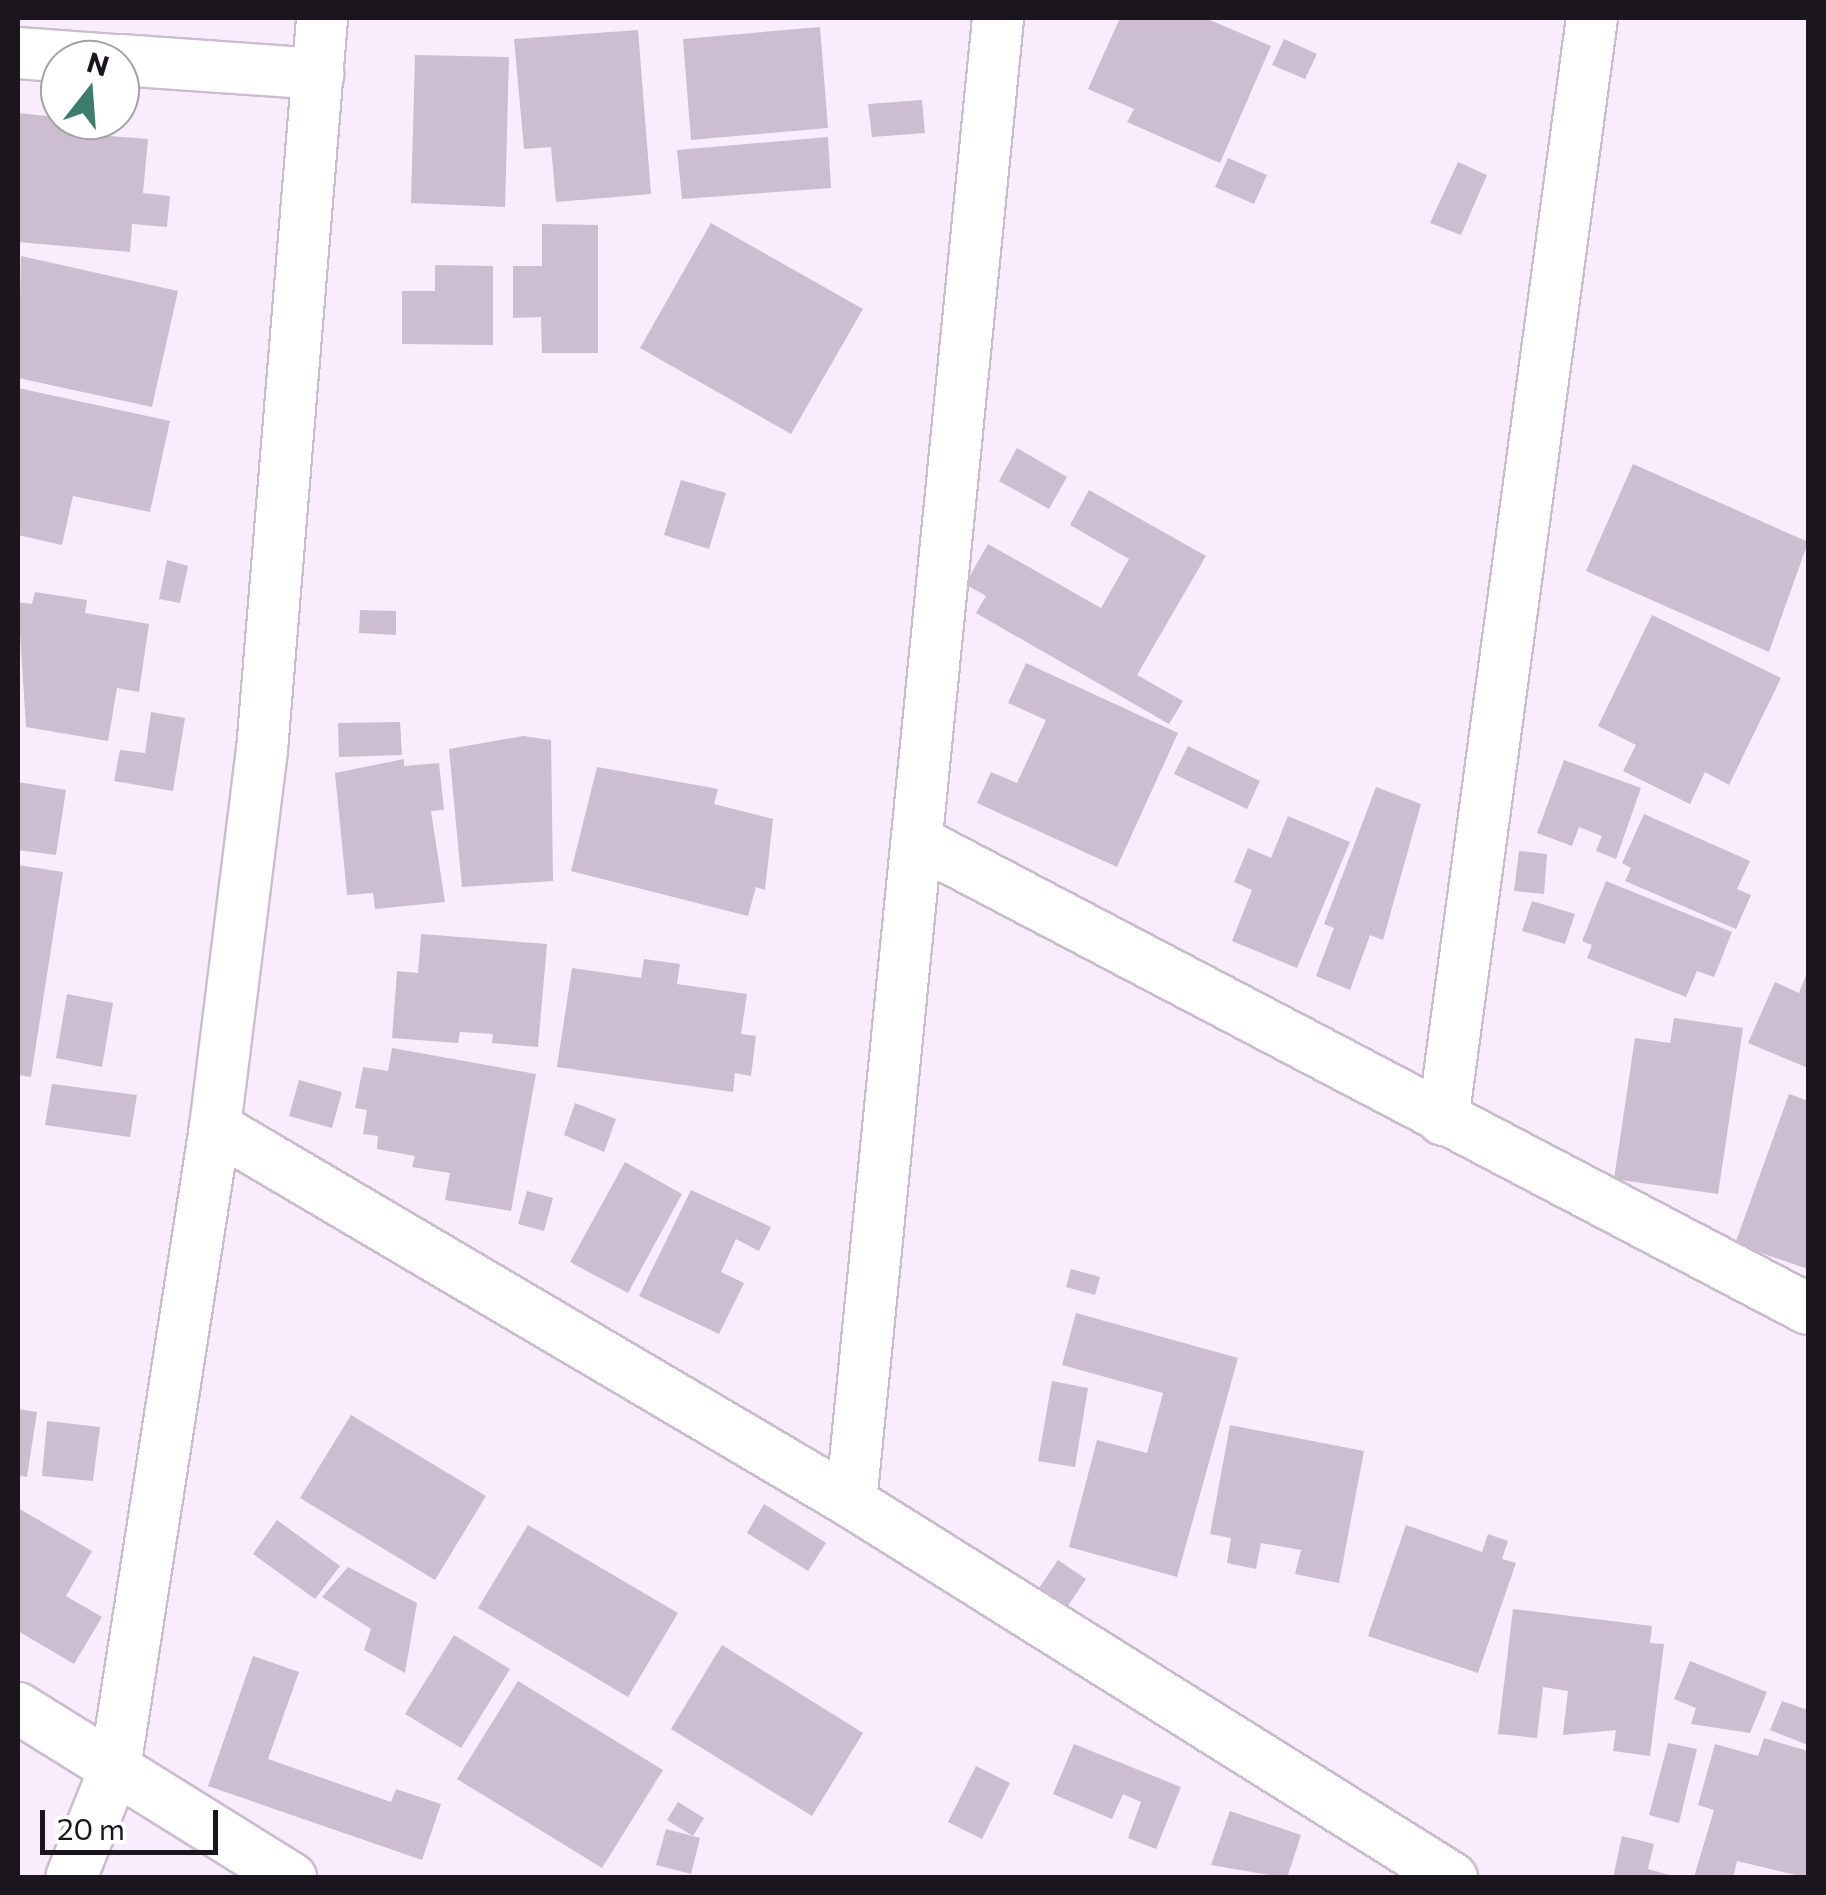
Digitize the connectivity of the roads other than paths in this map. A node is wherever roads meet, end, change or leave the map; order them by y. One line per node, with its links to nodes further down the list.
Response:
1 (322, 18): 5 (street)
2 (998, 18): 6 (street)
3 (1592, 18): 7 (street)
4 (140, 62): 5 (street)
5 (320, 74): 8 (street)
6 (917, 841): 7 (street); 10 (street)
7 (1444, 1120): 9 (street)
8 (216, 1128): 10 (street); 12 (street)
9 (1808, 1309)
10 (851, 1502): 15 (street)
11 (18, 1708): 12 (street)
12 (115, 1768): 13 (street); 14 (street)
13 (71, 1878)
14 (291, 1878)
15 (1452, 1878)

